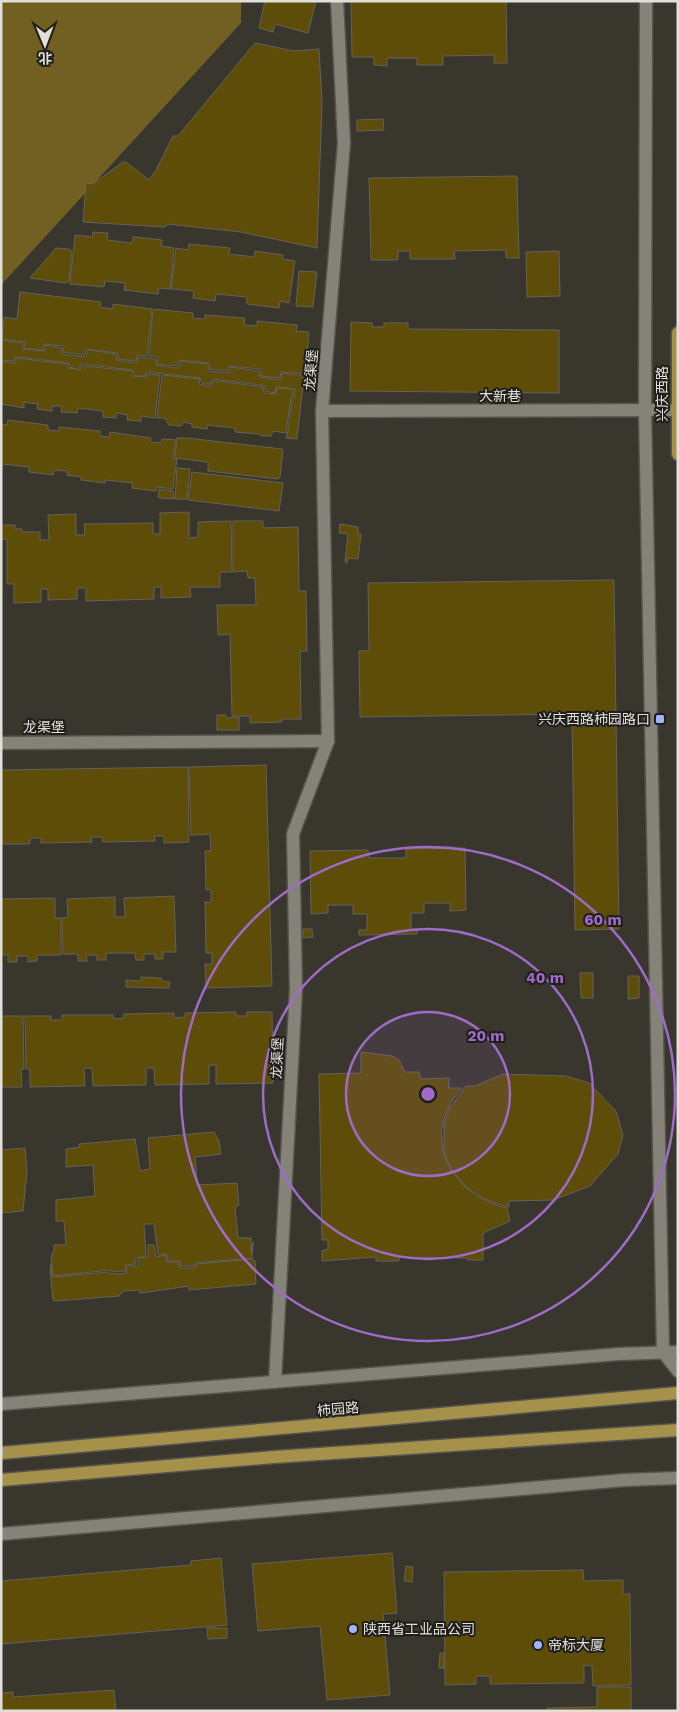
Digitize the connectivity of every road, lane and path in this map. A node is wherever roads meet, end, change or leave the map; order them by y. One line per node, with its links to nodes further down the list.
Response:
1 (336, 1): 6 (street, 龙渠堡)
2 (646, 1): 4 (street)
3 (678, 333): 5 (main road, 兴庆西路)
4 (645, 410): 5 (street, 大新巷); 6 (street, 大新巷); 10 (street)
5 (677, 410): 7 (main road, 兴庆西路)
6 (322, 411): 8 (street, 龙渠堡)
7 (678, 454)
8 (328, 741): 9 (street, 龙渠堡); 13 (street, 龙渠堡)
9 (1, 743)
10 (663, 1352): 11 (street); 12 (street); 13 (street)
11 (678, 1352)
12 (678, 1371)
13 (275, 1382): 15 (street)
14 (678, 1393): 17 (main road, 柿园路)
15 (1, 1404)
16 (678, 1430): 19 (main road)
17 (1, 1453)
18 (678, 1478): 20 (street)
19 (1, 1480)
20 (1, 1534)

